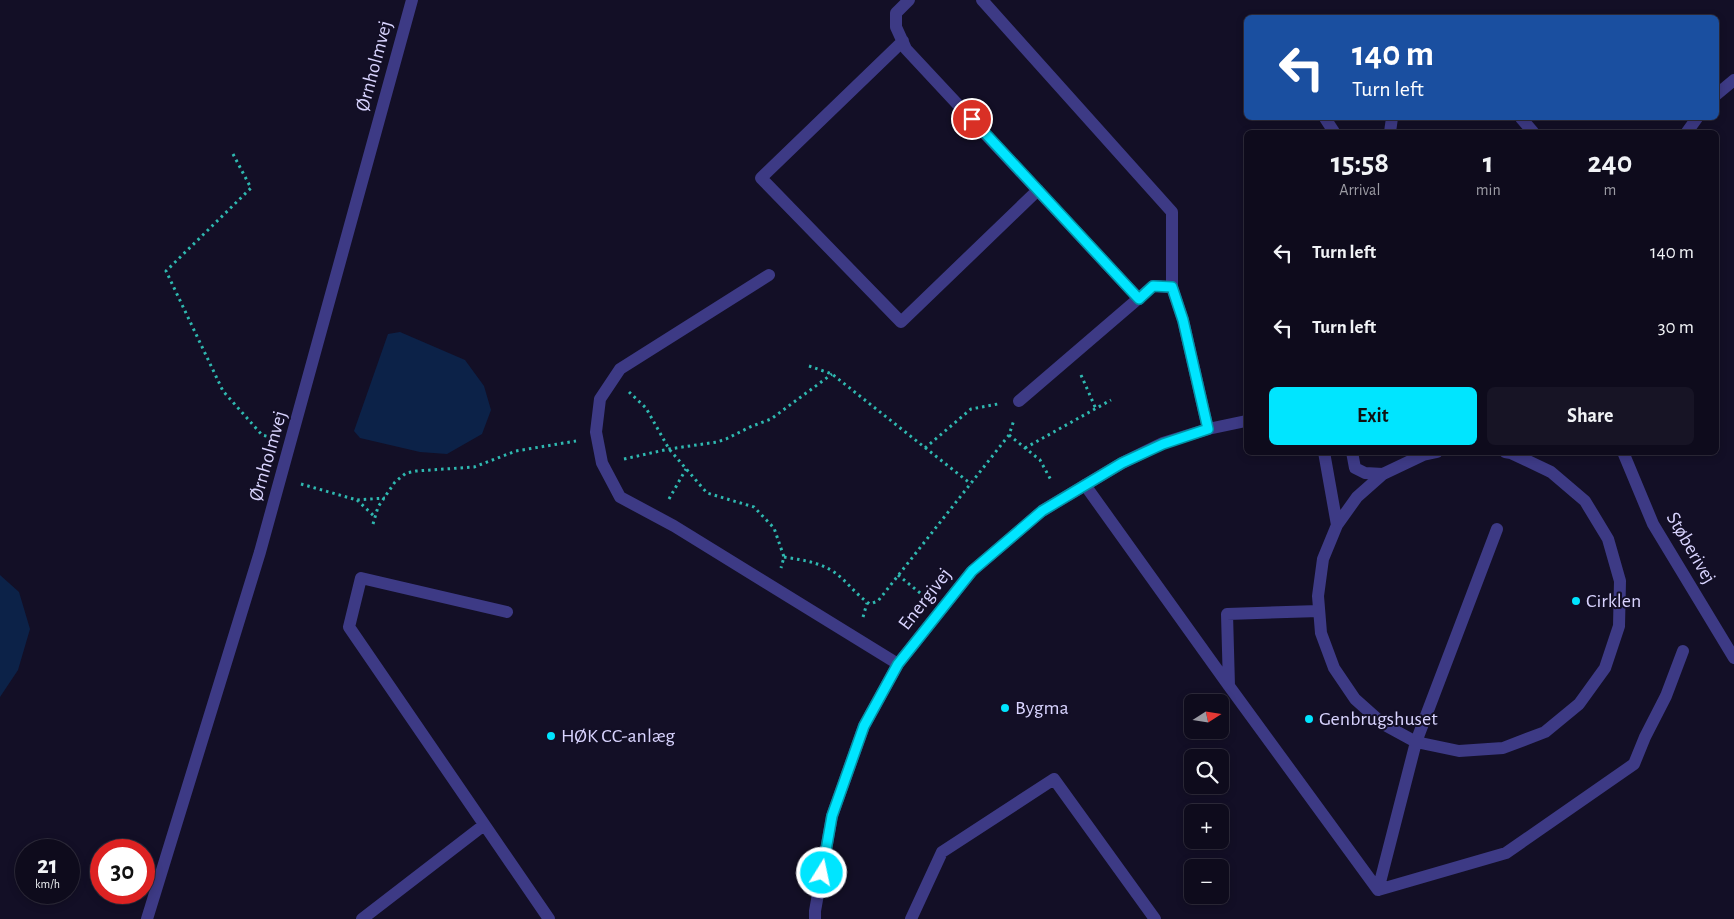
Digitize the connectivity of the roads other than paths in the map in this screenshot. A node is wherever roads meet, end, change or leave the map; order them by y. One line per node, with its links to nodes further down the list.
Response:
1 (412, 0): 34 (street, Ørnholmvej)
2 (909, 0): 4 (street)
3 (982, 0): 11 (street)
4 (903, 41): 9 (street); 9 (street)
5 (1734, 80): 6 (street)
6 (1719, 92)
7 (1523, 120): 8 (street)
8 (1531, 130)
9 (1038, 190): 12 (street)
10 (769, 275): 29 (street)
11 (1172, 287): 12 (street); 15 (street)
12 (1139, 299): 13 (street)
13 (1019, 401)
14 (1244, 421): 15 (street, Energivej)
15 (1208, 429): 22 (street, Energivej)
16 (1325, 455): 23 (street)
17 (1353, 455): 21 (street)
18 (1423, 455): 21 (street)
19 (1515, 455): 31 (street)
20 (1624, 455): 28 (street, Støberivej)
21 (1383, 474): 23 (street)
22 (1085, 485): 29 (street, Energivej); 30 (street)
23 (1337, 525): 25 (street)
24 (1497, 529): 31 (street)
25 (1320, 611): 30 (street); 31 (street)
26 (507, 612): 32 (street)
27 (1682, 651): 33 (street)
28 (1734, 658)
29 (898, 664): 37 (street, Energivej)
30 (1228, 686): 33 (street)
31 (1416, 742): 33 (street)
32 (484, 825): 35 (street); 36 (street)
33 (1378, 890)
34 (147, 919)
35 (362, 919)
36 (549, 919)
37 (815, 919)
38 (911, 919): 39 (street)
39 (1154, 919)

